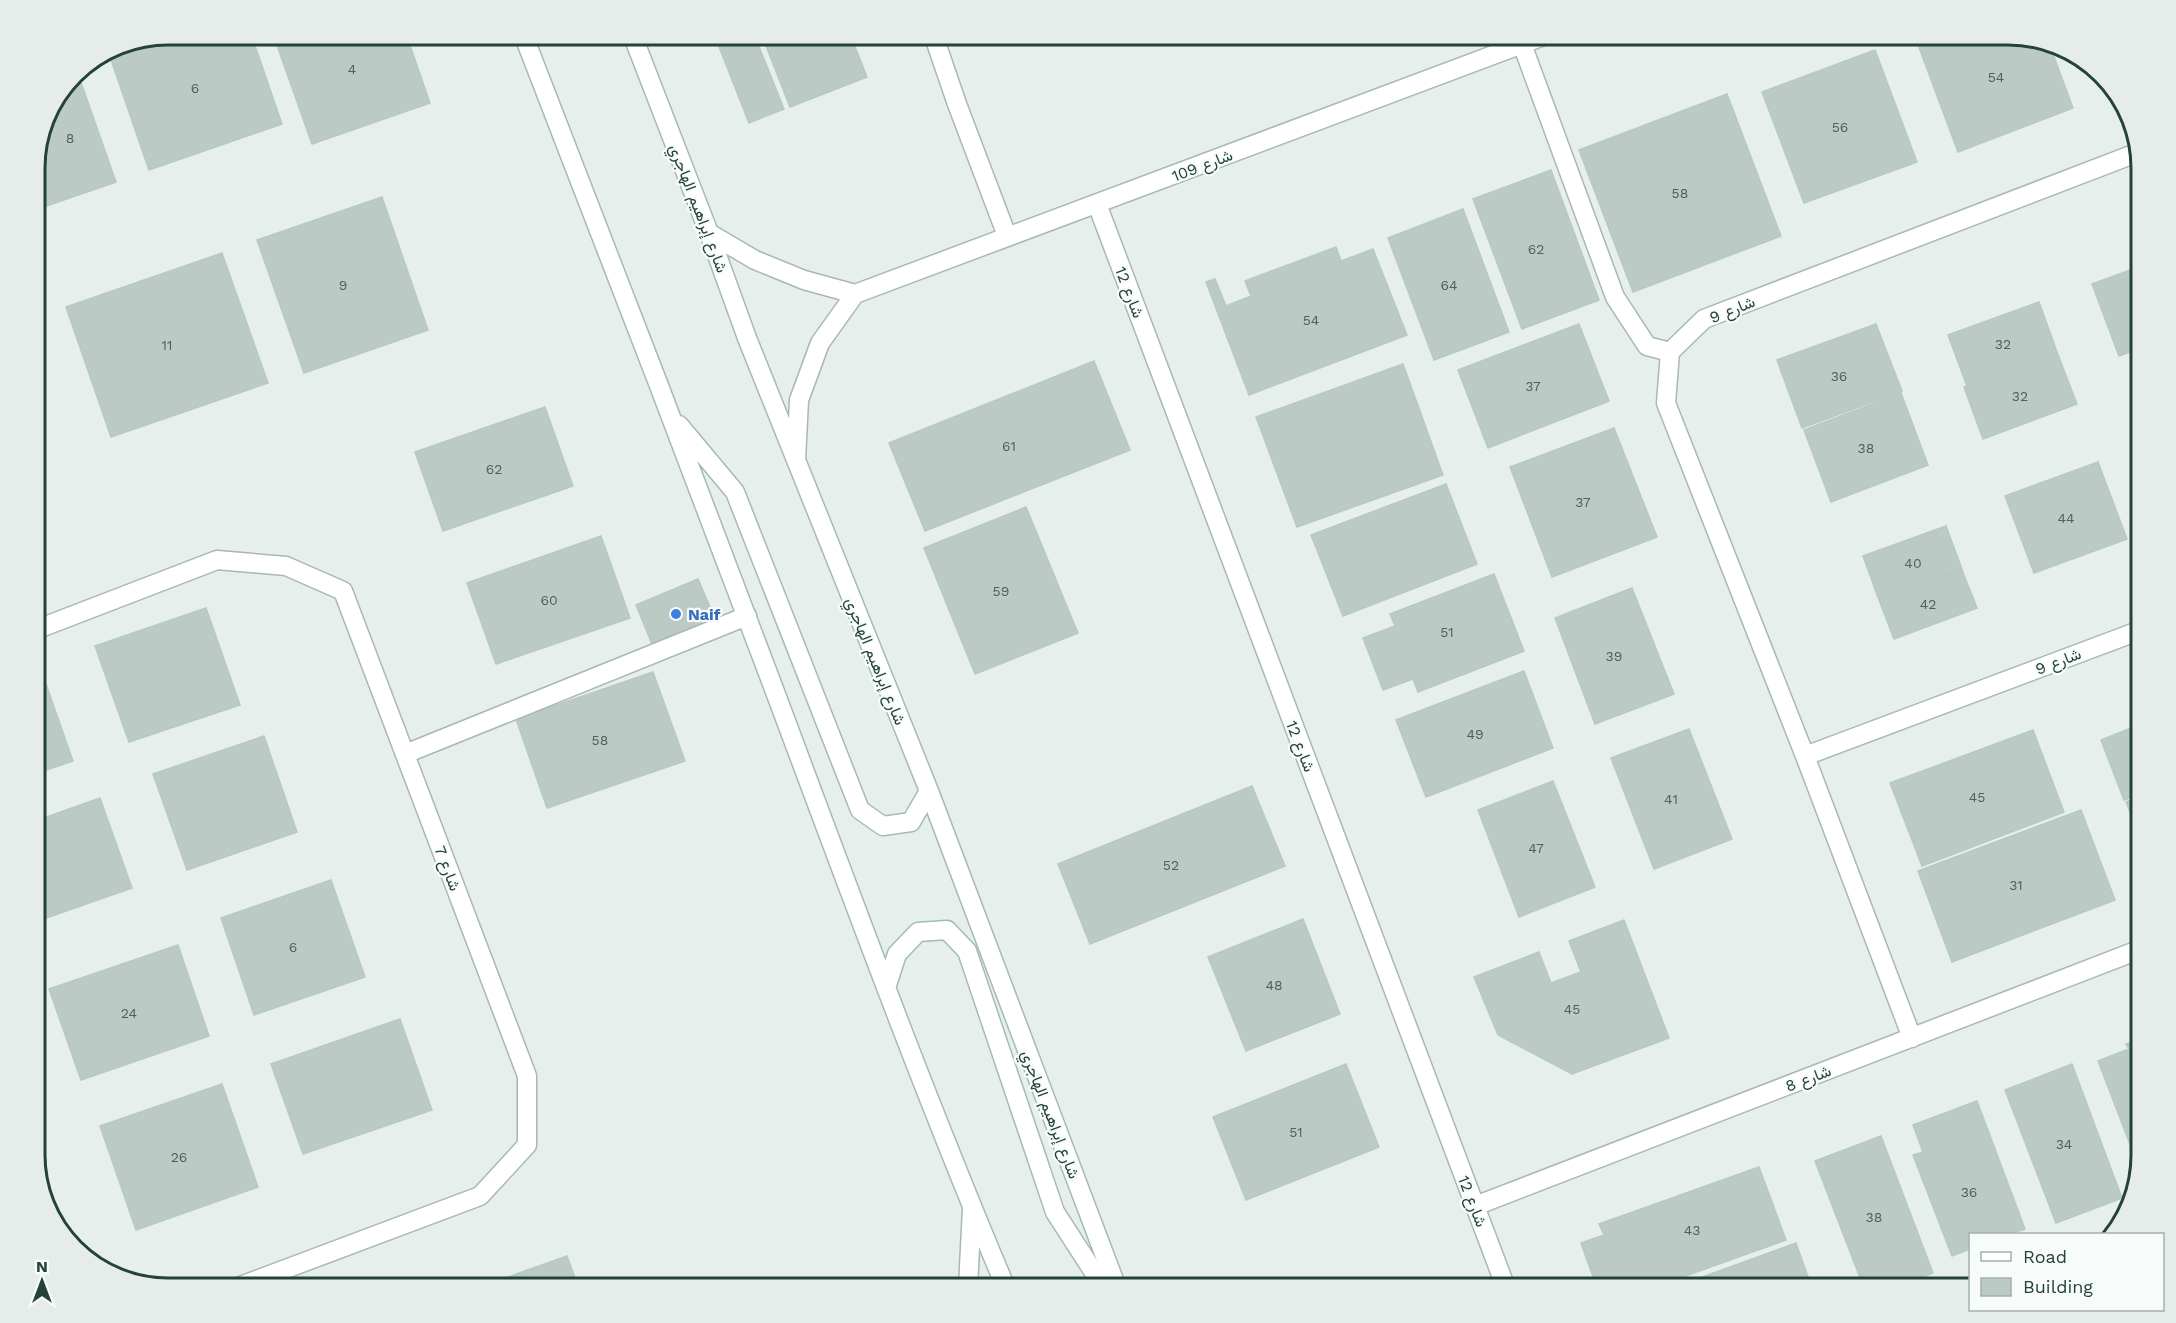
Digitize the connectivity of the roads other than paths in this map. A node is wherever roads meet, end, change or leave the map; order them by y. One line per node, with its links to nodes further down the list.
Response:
1 (527, 45): 11 (street)
2 (636, 45): 7 (street, شارع إبراهيم الهاجري)
3 (937, 45): 8 (street)
4 (1522, 45): 6 (street, شارع 109); 10 (street)
5 (2130, 155): 10 (street, شارع 9)
6 (1097, 204): 8 (street, شارع 109); 22 (street, شارع 12)
7 (709, 233): 9 (street); 12 (street, شارع إبراهيم الهاجري)
8 (1007, 236): 9 (street, شارع 109)
9 (855, 294): 12 (street)
10 (1670, 352): 17 (street)
11 (670, 414): 13 (street); 18 (street)
12 (796, 460): 18 (street, شارع إبراهيم الهاجري)
13 (747, 616): 16 (street); 20 (street)
14 (45, 626): 16 (street, شارع 7)
15 (2131, 634): 17 (street, شارع 9)
16 (405, 754): 24 (street, شارع 7)
17 (1805, 756): 21 (street)
18 (929, 791): 28 (street, شارع إبراهيم الهاجري)
19 (2131, 953): 21 (street, شارع 8)
20 (886, 988): 23 (street); 27 (street)
21 (1912, 1038): 22 (street, شارع 8)
22 (1475, 1206): 29 (street, شارع 12)
23 (972, 1208): 25 (street); 26 (street)
24 (262, 1278)
25 (968, 1278)
26 (1002, 1278)
27 (1098, 1278)
28 (1113, 1278)
29 (1502, 1278)

